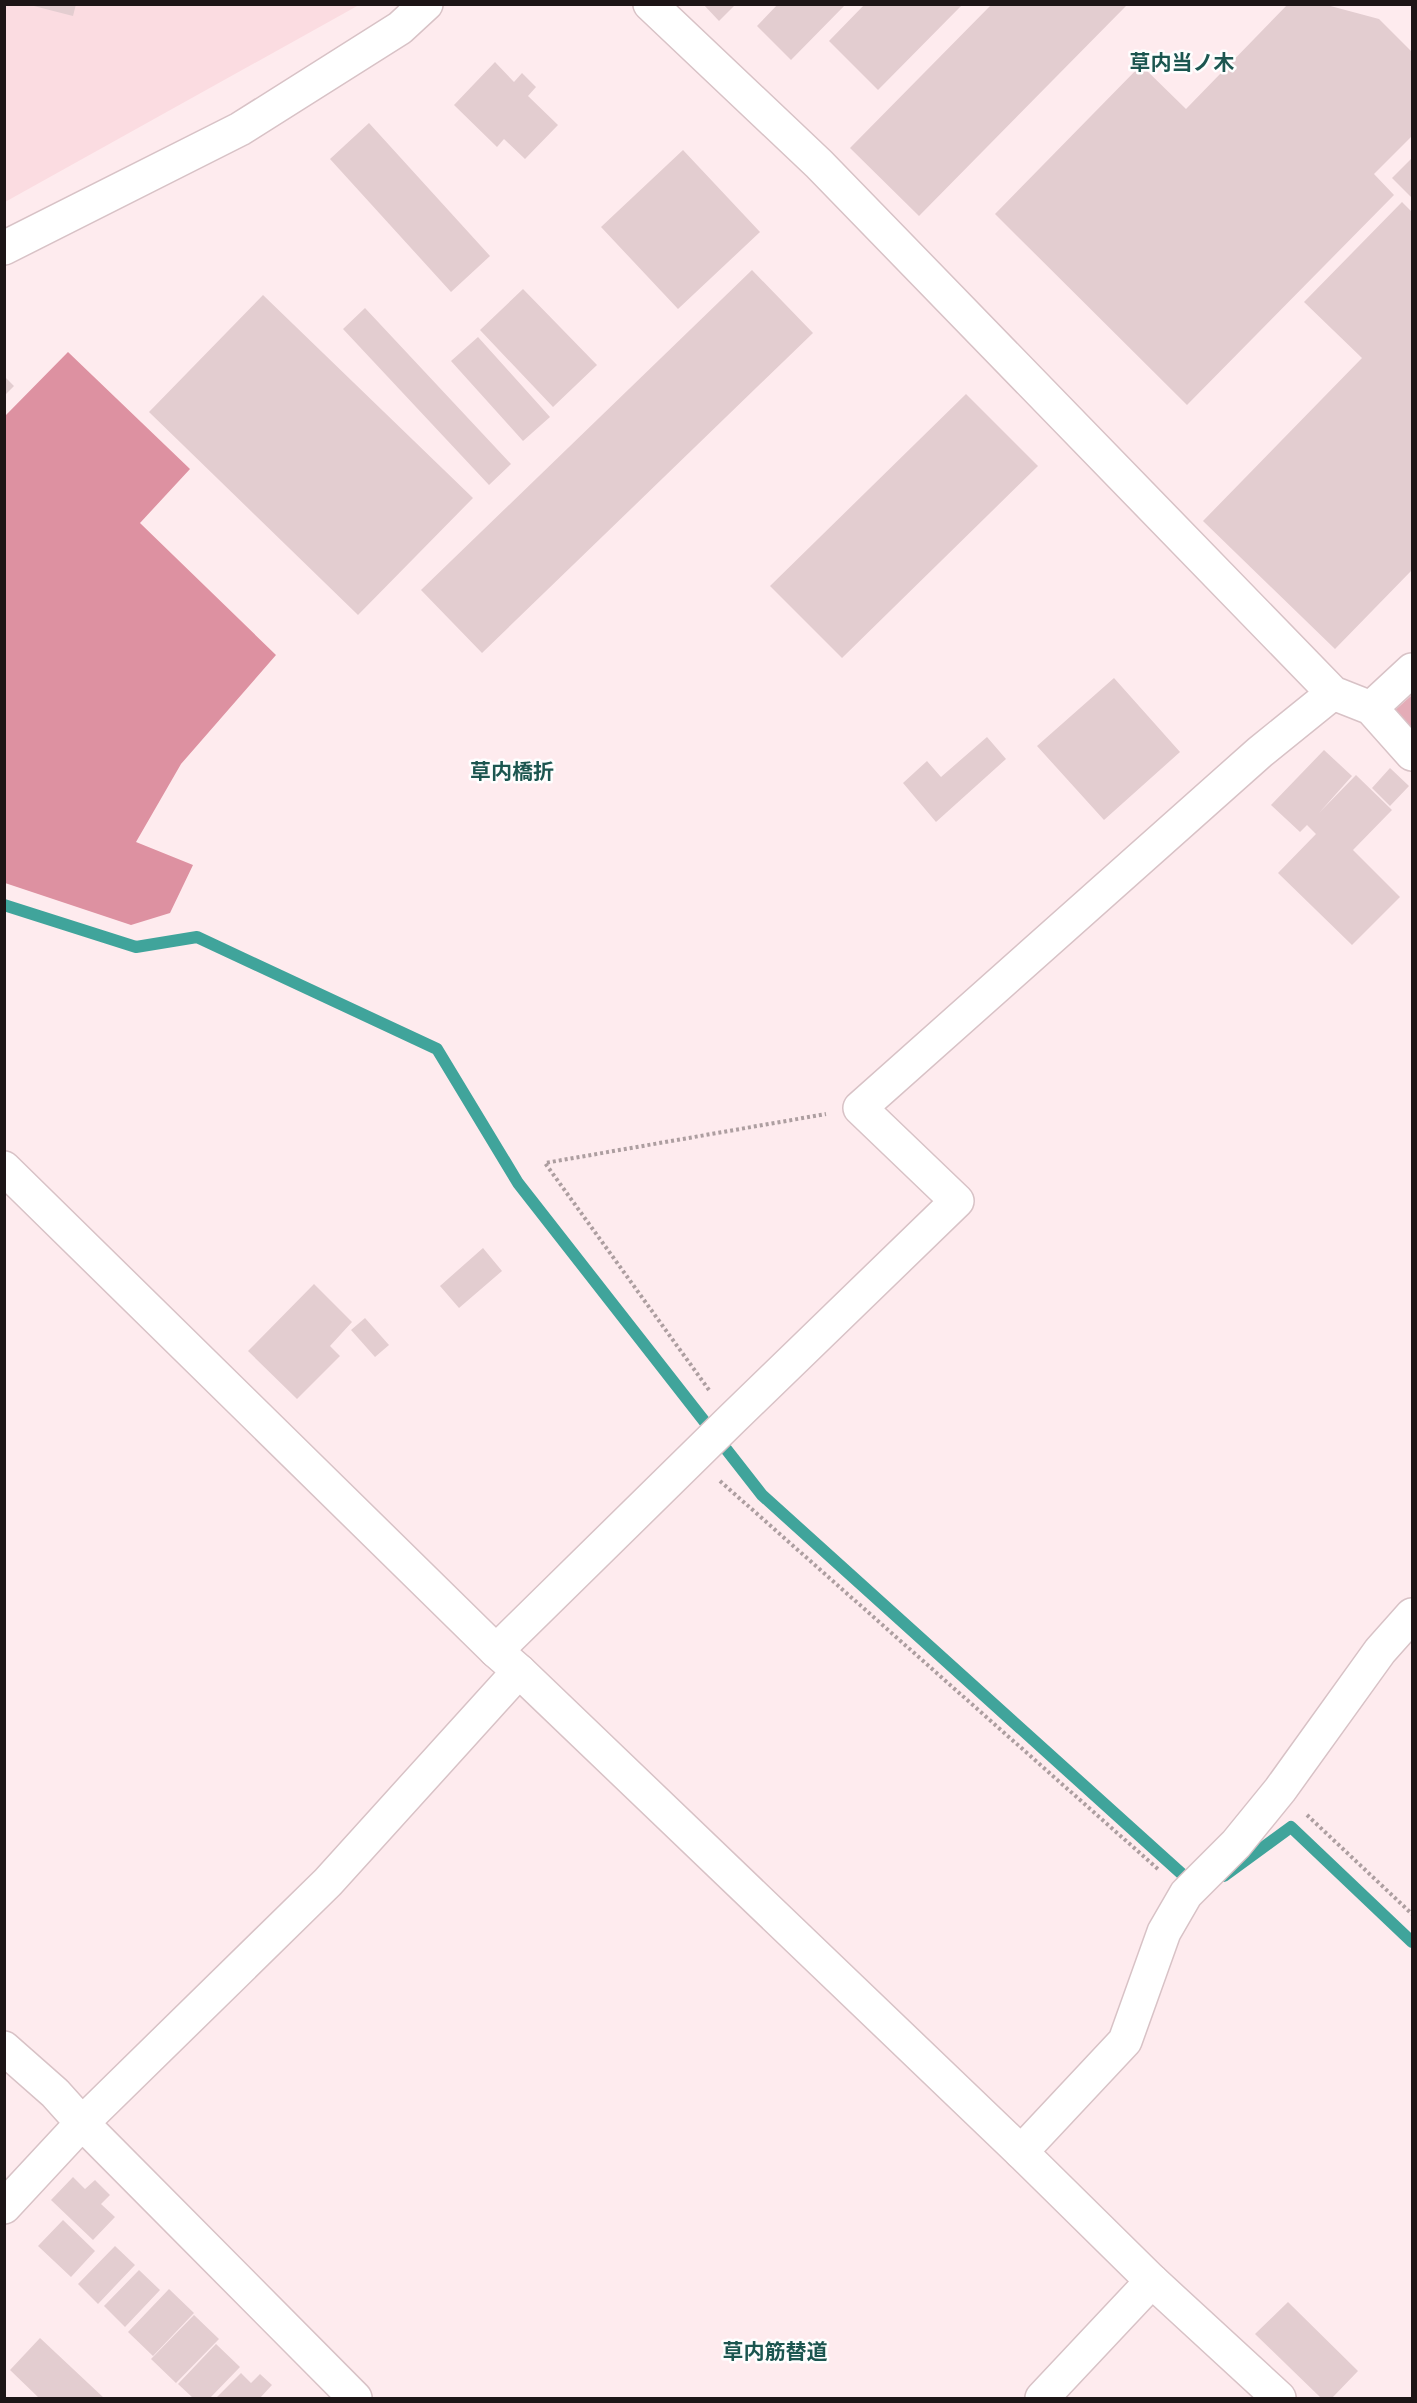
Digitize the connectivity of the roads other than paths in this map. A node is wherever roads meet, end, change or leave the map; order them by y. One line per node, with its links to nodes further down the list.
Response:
1 (426, 4): 3 (street)
2 (650, 4): 5 (street)
3 (4, 248)
4 (1413, 669): 6 (street)
5 (1334, 693): 6 (street); 10 (street)
6 (1371, 708): 7 (street)
7 (1413, 754)
8 (4, 1168): 10 (street)
9 (1413, 1615): 13 (street)
10 (508, 1661): 12 (street); 13 (street)
11 (4, 2048): 12 (street)
12 (82, 2123): 14 (street); 16 (street)
13 (1021, 2152): 15 (street)
14 (4, 2207)
15 (1152, 2281): 17 (street); 18 (street)
16 (355, 2398)
17 (1042, 2398)
18 (1279, 2398)

